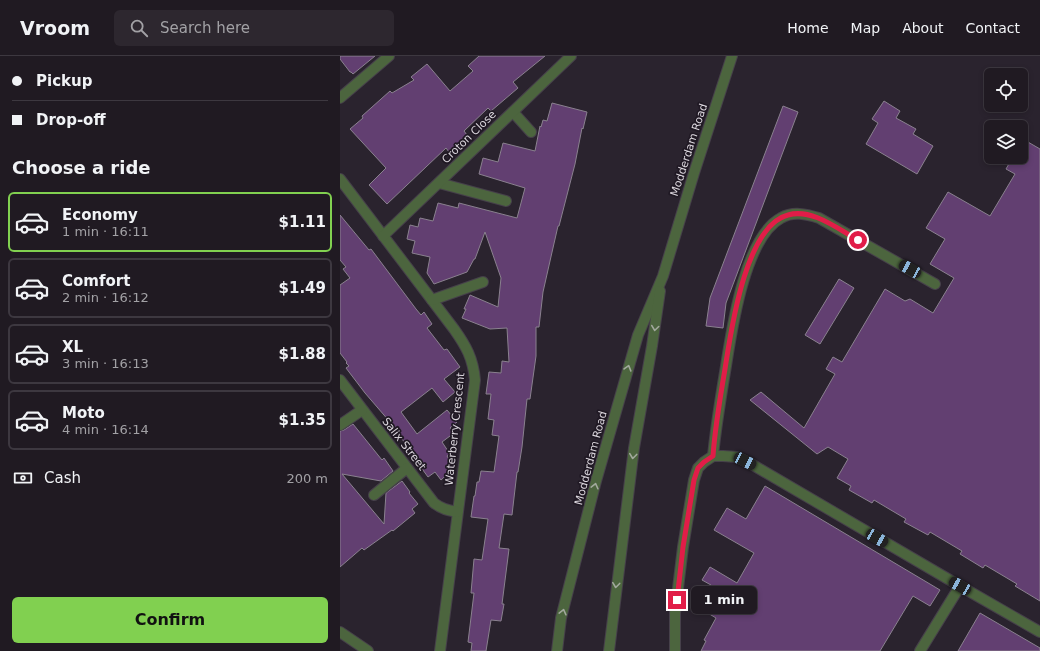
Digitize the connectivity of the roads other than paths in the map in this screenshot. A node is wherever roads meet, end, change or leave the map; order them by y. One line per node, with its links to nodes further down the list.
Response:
1 (389, 56): 4 (street)
2 (572, 56): 5 (street, Croton Close)
3 (732, 56): 11 (street, Modderdam Road)
4 (340, 98)
5 (514, 112): 6 (street); 8 (street, Croton Close)
6 (531, 132)
7 (340, 179): 10 (street, Waterberry Crescent)
8 (439, 183): 9 (street); 10 (street, Croton Close)
9 (506, 201)
10 (383, 236): 14 (street, Waterberry Crescent)
11 (663, 276): 27 (street, Modderdam Road, one-way to 11); 28 (street, Modderdam Road, one-way to 28)
12 (483, 282): 14 (street)
13 (935, 284): 18 (street)
14 (432, 300): 21 (street, Waterberry Crescent)
15 (340, 380): 16 (street, Salix Street)
16 (362, 410): 17 (street); 19 (street, Salix Street)
17 (340, 425)
18 (713, 456): 22 (street); 29 (street)
19 (408, 468): 20 (street); 21 (street, Salix Street)
20 (374, 495)
21 (458, 512): 26 (street, Waterberry Crescent)
22 (960, 586): 24 (street); 30 (street)
23 (340, 632): 25 (street)
24 (1040, 632)
25 (368, 651)
26 (440, 651)
27 (557, 651)
28 (609, 651)
29 (675, 651)
30 (920, 651)

